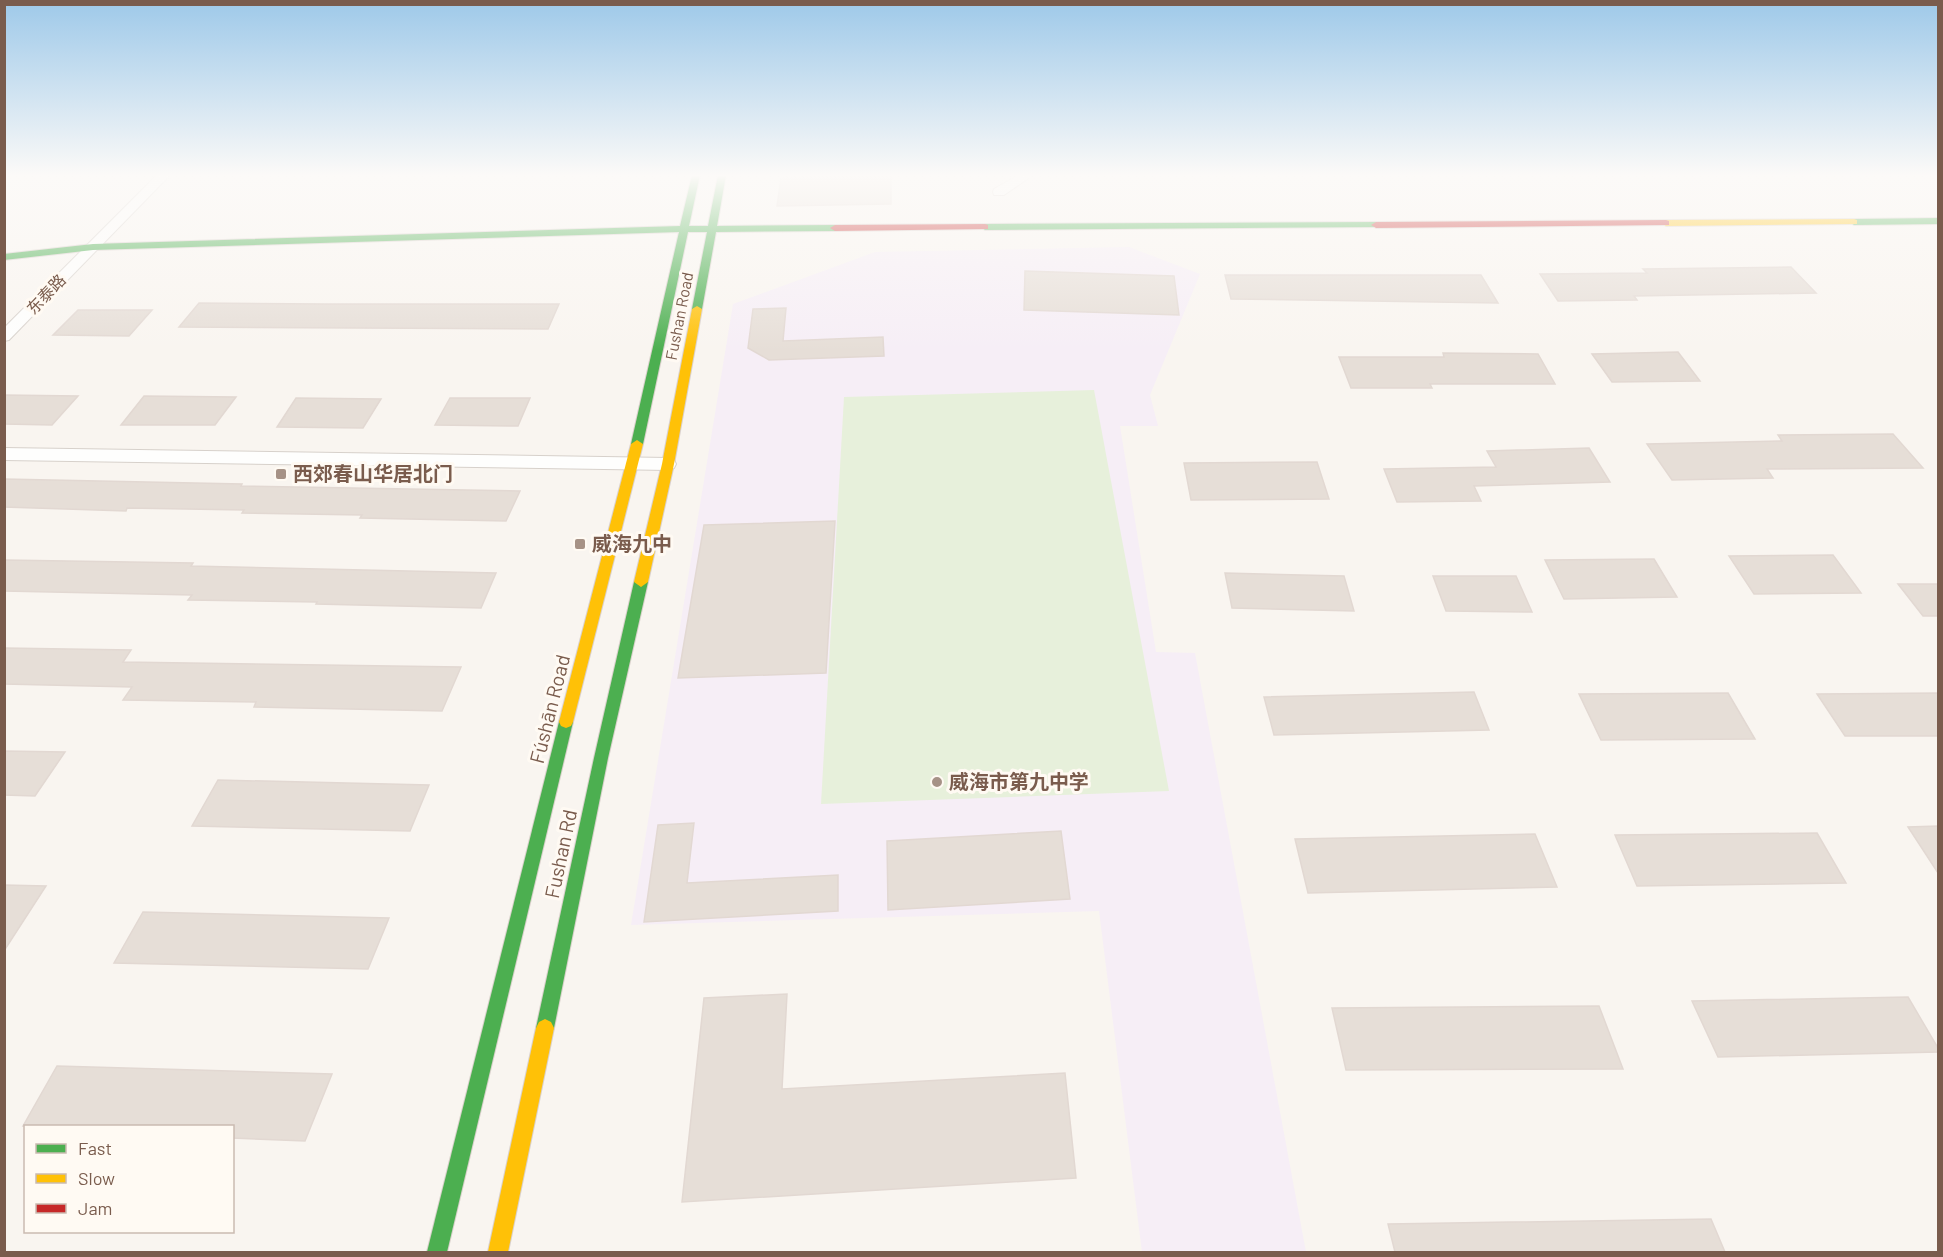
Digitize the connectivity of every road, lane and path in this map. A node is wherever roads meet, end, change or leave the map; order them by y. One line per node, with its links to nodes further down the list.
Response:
1 (106, 234): 5 (street, 东泰路)
2 (532, 234): 5 (main road)
3 (684, 234): 9 (main road, Fúshān Road)
4 (711, 234): 10 (main road, Fushan Road)
5 (93, 247): 6 (main road); 7 (street, 东泰路)
6 (4, 257)
7 (4, 337)
8 (4, 453): 9 (street)
9 (633, 462): 10 (street); 11 (main road, Fúshān Road)
10 (668, 464): 12 (main road, Fushan Rd)
11 (437, 1252)
12 (498, 1252)

